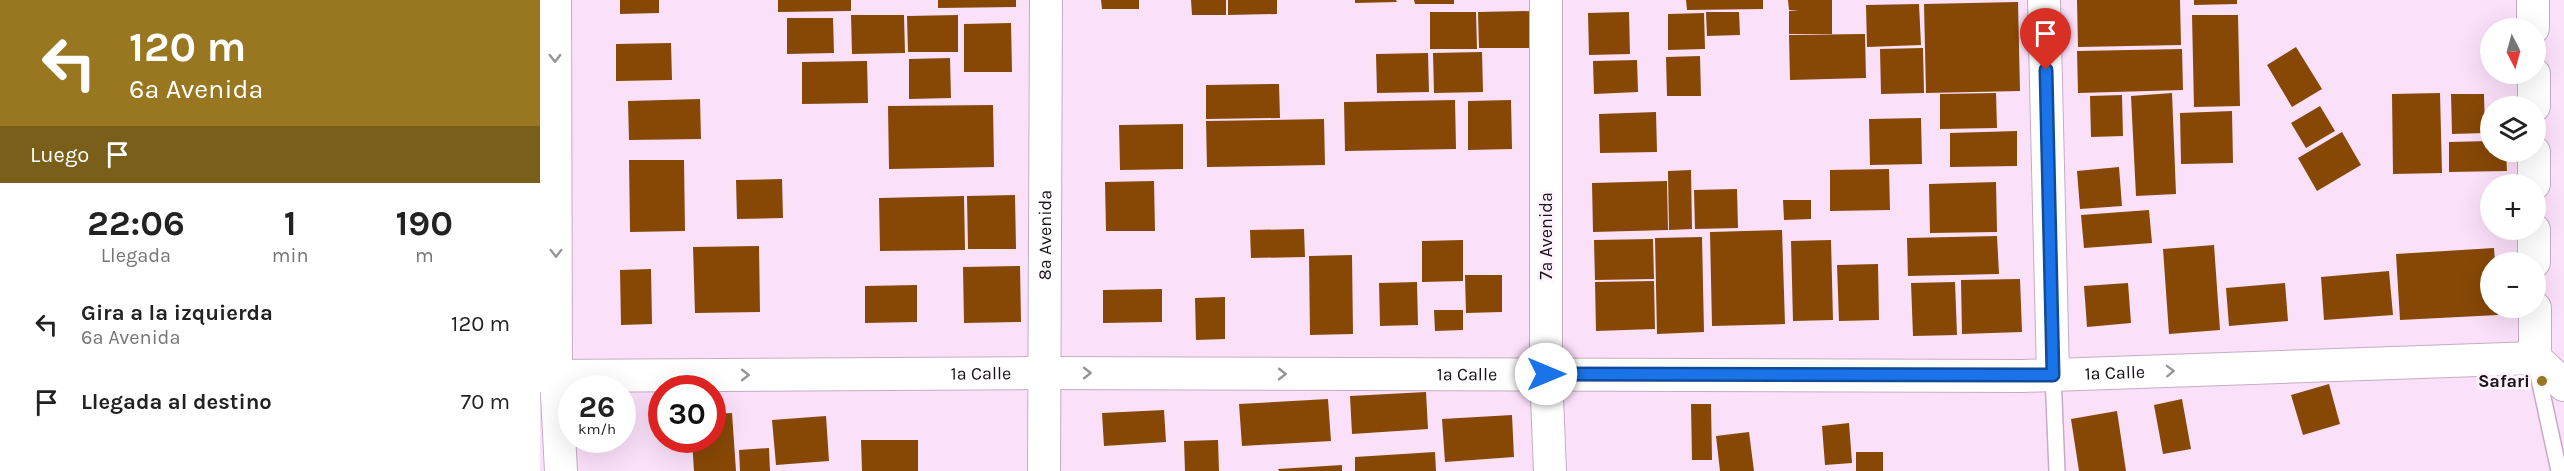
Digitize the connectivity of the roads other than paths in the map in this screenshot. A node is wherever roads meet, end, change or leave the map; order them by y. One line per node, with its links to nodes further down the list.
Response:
1 (555, 0): 12 (street, one-way to 12)
2 (1046, 0): 9 (street, 8a Avenida)
3 (1546, 0): 10 (street, 7a Avenida)
4 (2044, 0): 11 (street)
5 (2533, 0): 6 (street)
6 (2534, 18)
7 (2535, 318): 8 (street)
8 (2535, 358): 11 (street, 1a Calle, one-way to 8); 13 (street); 18 (lane)
9 (1044, 373): 10 (street, 1a Calle, one-way to 10); 12 (street, 1a Calle, one-way to 9); 15 (street, 8a Avenida)
10 (1546, 374): 11 (street, 1a Calle); 16 (street, 7a Avenida)
11 (2053, 375): 17 (lane)
12 (548, 376): 14 (street)
13 (2564, 385)
14 (561, 471)
15 (1044, 471)
16 (1550, 471)
17 (2057, 471)
18 (2559, 471)

